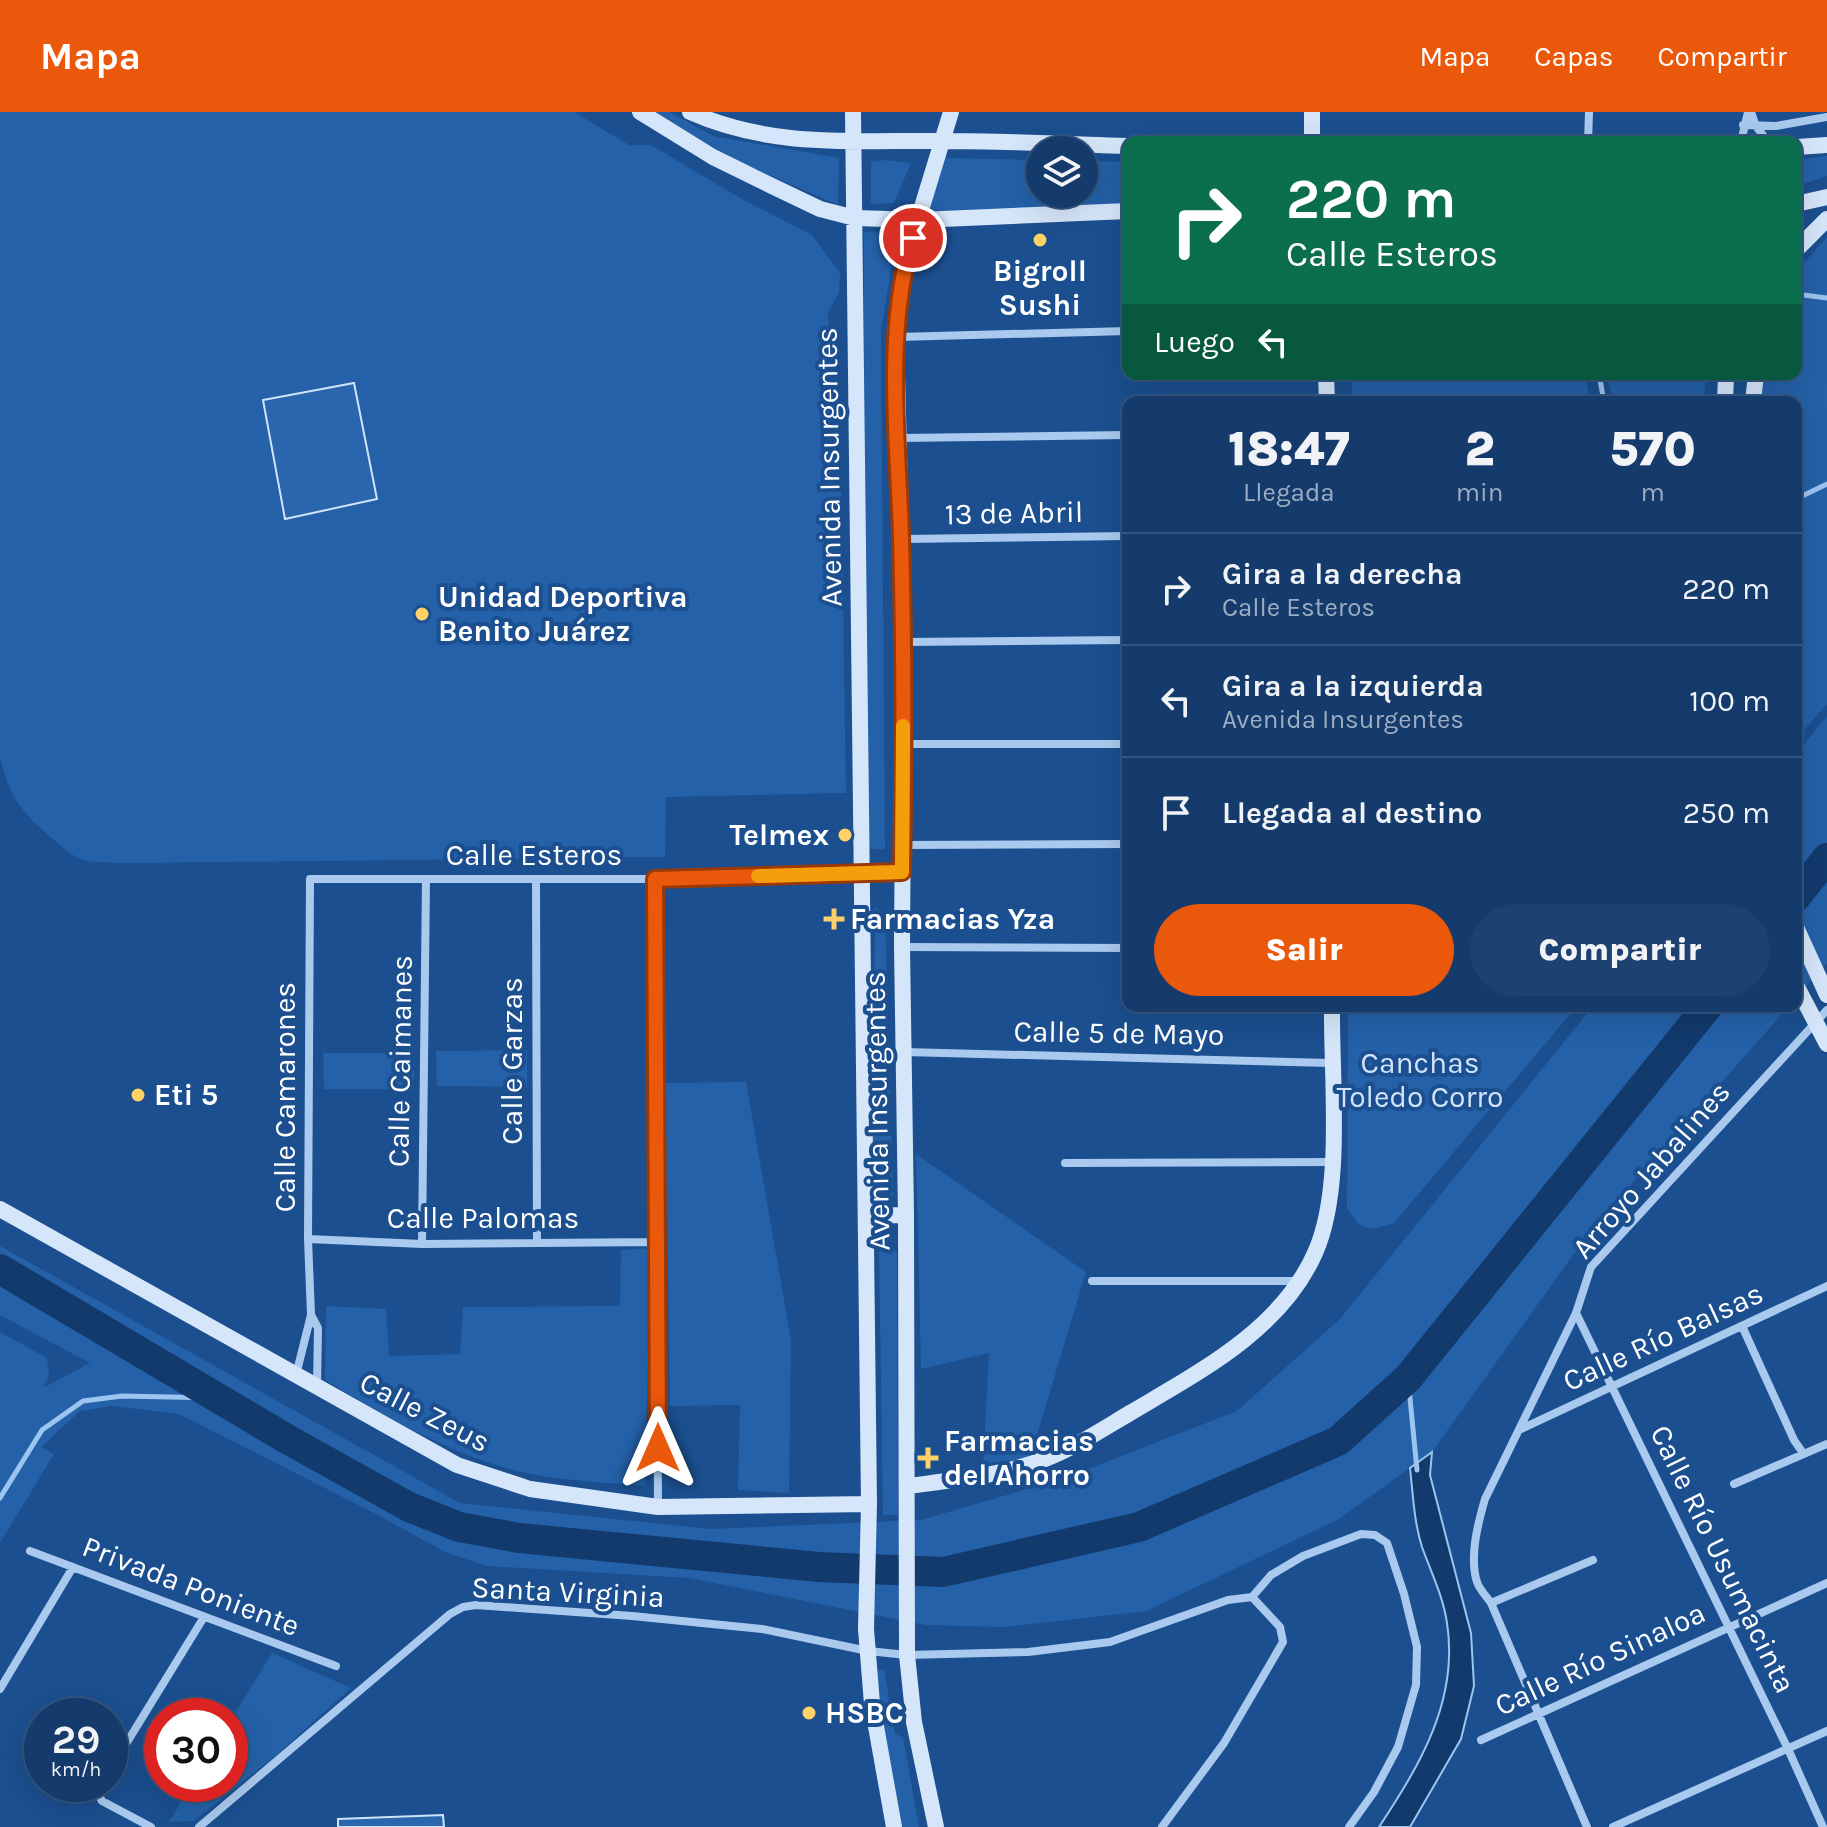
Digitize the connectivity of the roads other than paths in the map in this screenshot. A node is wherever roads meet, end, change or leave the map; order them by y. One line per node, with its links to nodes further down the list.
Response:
1 (640, 112): 23 (main road)
2 (690, 112): 16 (main road)
3 (853, 112): 16 (main road, Avenida Insurgentes)
4 (951, 112): 15 (main road, Avenida Insurgentes)
5 (1312, 112): 11 (main road)
6 (1589, 112): 12 (street)
7 (1749, 112): 9 (street); 10 (street)
8 (1827, 117): 10 (street)
9 (1743, 125): 10 (street); 13 (street)
10 (1756, 126): 14 (street)
11 (1312, 136)
12 (1588, 136)
13 (1742, 136)
14 (1764, 136)
15 (943, 141): 16 (main road); 18 (main road); 25 (main road, Avenida Insurgentes)
16 (854, 143): 23 (main road, Avenida Insurgentes)
17 (1827, 145): 19 (main road)
18 (1122, 146)
19 (1802, 147)
20 (1827, 197): 21 (main road)
21 (1802, 203)
22 (1122, 211): 25 (main road)
23 (855, 218): 25 (main road); 40 (main road, Avenida Insurgentes)
24 (1827, 219): 26 (main road)
25 (919, 220): 28 (main road, Avenida Insurgentes)
26 (1802, 244)
27 (1122, 331): 28 (street)
28 (896, 337): 30 (main road, Avenida Insurgentes)
29 (1122, 435): 30 (street)
30 (898, 438): 32 (main road, Avenida Insurgentes)
31 (1122, 536): 32 (street, 13 de Abril)
32 (901, 539): 34 (main road, Avenida Insurgentes)
33 (1122, 640): 34 (street)
34 (904, 642): 35 (main road, Avenida Insurgentes)
35 (903, 744): 36 (street); 38 (main road, Avenida Insurgentes)
36 (1122, 744)
37 (1122, 844): 38 (street)
38 (903, 845): 39 (main road, Avenida Insurgentes)
39 (902, 872): 40 (street, Calle Esteros); 46 (main road, Avenida Insurgentes)
40 (862, 873): 44 (street, Calle Esteros); 59 (main road, Avenida Insurgentes)
41 (310, 879): 42 (street, Calle Esteros); 60 (street, Calle Camarones)
42 (426, 879): 43 (street, Calle Esteros); 63 (street, Calle Caimanes)
43 (536, 879): 44 (street, Calle Esteros); 62 (street, Calle Garzas)
44 (655, 879): 61 (street)
45 (1802, 940): 48 (main road)
46 (902, 947): 47 (street); 53 (main road, Avenida Insurgentes)
47 (1122, 948)
48 (1825, 991)
49 (1802, 998): 51 (main road)
50 (1332, 1012): 54 (main road)
51 (1821, 1015): 52 (main road); 67 (street, Arroyo Jabalines)
52 (1827, 1044)
53 (905, 1052): 54 (street, Calle 5 de Mayo); 58 (main road, Avenida Insurgentes)
54 (1331, 1063): 55 (main road)
55 (1333, 1162): 56 (street); 65 (main road)
56 (1065, 1163)
57 (0, 1209): 70 (main road, Calle Zeus)
58 (906, 1215): 59 (main road); 77 (main road, Avenida Insurgentes)
59 (866, 1216): 78 (main road, Avenida Insurgentes)
60 (308, 1239): 63 (street, Calle Palomas); 68 (street, Calle Camarones)
61 (658, 1242): 62 (street, Calle Palomas); 79 (street)
62 (537, 1243): 63 (street, Calle Palomas)
63 (422, 1244)
64 (1092, 1281): 65 (street)
65 (1300, 1281): 77 (main road)
66 (1827, 1286): 69 (street, Calle Río Balsas)
67 (1576, 1313): 72 (street, Calle Río Usumacinta); 73 (street, Arroyo Jabalines)
68 (311, 1315): 70 (street, Calle Camarones); 71 (street, Calle Camarones)
69 (1742, 1326): 72 (street, Calle Río Balsas); 75 (street)
70 (296, 1375): 71 (main road, Calle Zeus)
71 (317, 1387): 79 (main road, Calle Zeus)
72 (1613, 1388): 73 (street, Calle Río Balsas); 87 (street, Calle Río Usumacinta)
73 (1518, 1430): 85 (street, Arroyo Jabalines)
74 (1827, 1444): 75 (street)
75 (1803, 1453): 76 (street)
76 (1734, 1484)
77 (908, 1486): 89 (main road, Avenida Insurgentes)
78 (869, 1504): 79 (main road, Calle Zeus); 88 (main road, Avenida Insurgentes)
79 (658, 1507)
80 (30, 1551): 82 (street, Privada Poniente)
81 (1593, 1560): 85 (street)
82 (73, 1567): 86 (street, Privada Poniente); 91 (street)
83 (1827, 1583): 87 (street, Calle Río Sinaloa)
84 (1252, 1597): 89 (street, Santa Virginia); 102 (street); 103 (street)
85 (1491, 1603): 92 (street, Arroyo Jabalines)
86 (204, 1617): 90 (street, Privada Poniente); 95 (street)
87 (1729, 1627): 92 (street, Calle Río Sinaloa); 96 (street, Calle Río Usumacinta)
88 (868, 1651): 89 (street, Santa Virginia); 99 (street, Santa Virginia); 100 (main road, Avenida Insurgentes)
89 (907, 1655): 101 (main road, Avenida Insurgentes)
90 (336, 1666)
91 (0, 1689)
92 (1537, 1715): 94 (street, Calle Río Sinaloa); 104 (street, Arroyo Jabalines)
93 (1827, 1731): 96 (street)
94 (1481, 1740)
95 (128, 1741)
96 (1788, 1749): 105 (street); 106 (street, Calle Río Usumacinta)
97 (104, 1802): 98 (street)
98 (151, 1827)
99 (199, 1827)
100 (894, 1827)
101 (936, 1827)
102 (1162, 1827)
103 (1349, 1827)
104 (1587, 1827)
105 (1613, 1827)
106 (1823, 1827)

